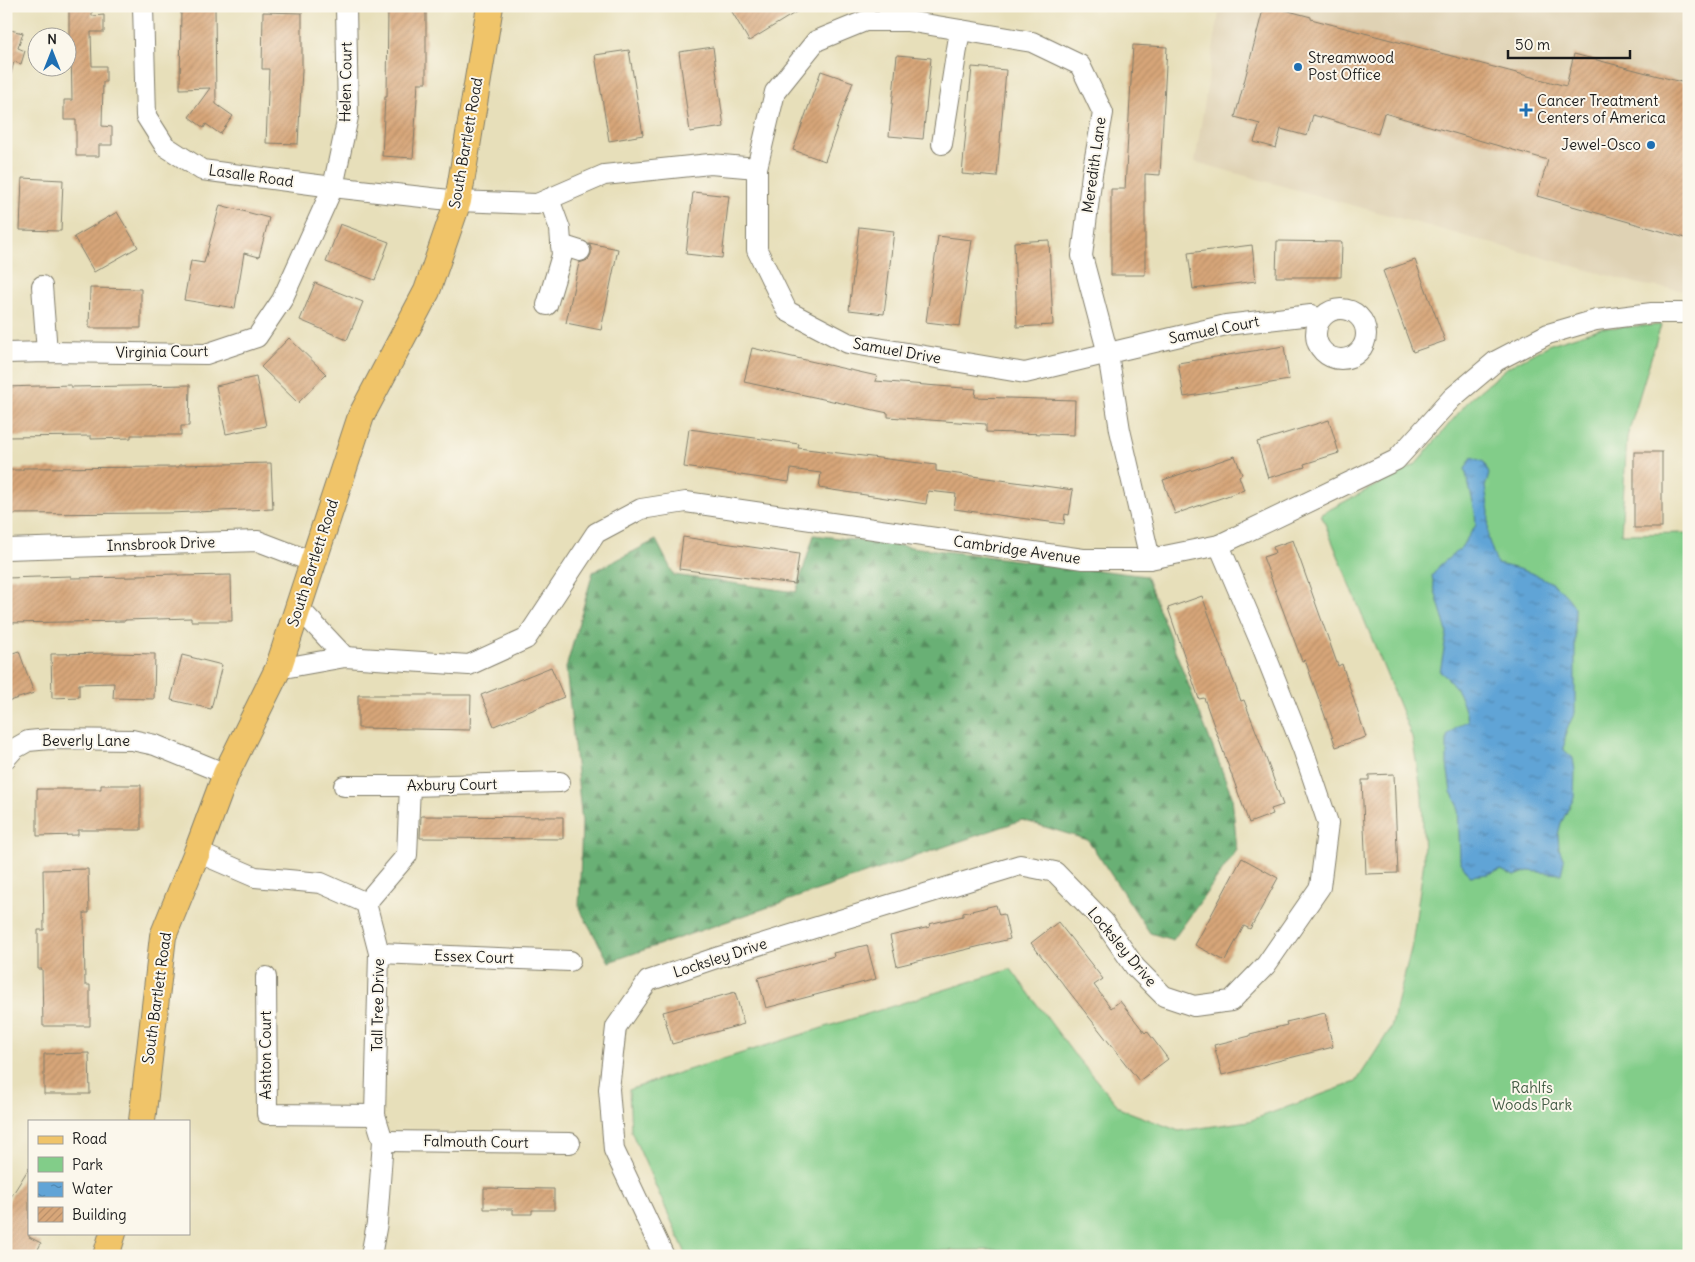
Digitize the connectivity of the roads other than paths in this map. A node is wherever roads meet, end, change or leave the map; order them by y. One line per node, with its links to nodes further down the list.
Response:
1 (143, 6): 7 (street, Lasalle Road)
2 (346, 6): 7 (street, Helen Court)
3 (490, 6): 9 (main road, South Bartlett Road)
4 (960, 30): 5 (street); 6 (street, Meredith Lane); 16 (street, Meredith Lane)
5 (942, 144)
6 (757, 168): 8 (street); 16 (street, Samuel Drive)
7 (333, 187): 9 (street, Lasalle Road); 15 (street, Virginia Court)
8 (549, 199): 9 (street); 11 (street)
9 (458, 201): 20 (main road, South Bartlett Road)
10 (42, 286): 15 (street)
11 (555, 297)
12 (1689, 313): 17 (street, Cambridge Avenue)
13 (1320, 320): 16 (street, Samuel Court)
14 (6, 352): 15 (street, Virginia Court)
15 (47, 352)
16 (1108, 354): 19 (street, Meredith Lane)
17 (1219, 545): 19 (street, Cambridge Avenue); 41 (street, Locksley Drive)
18 (6, 549): 20 (street, Innsbrook Drive)
19 (1150, 559): 22 (street, Cambridge Avenue)
20 (313, 562): 21 (main road, South Bartlett Road)
21 (298, 607): 22 (street); 23 (main road, South Bartlett Road)
22 (345, 657): 23 (street, Cambridge Avenue)
23 (278, 669): 25 (main road, South Bartlett Road)
24 (6, 758): 25 (street, Beverly Lane)
25 (226, 774): 29 (main road, South Bartlett Road)
26 (560, 782): 28 (street, Axbury Court)
27 (344, 786): 28 (street, Axbury Court)
28 (410, 786): 30 (street)
29 (197, 852): 30 (street); 35 (main road, South Bartlett Road)
30 (366, 903): 31 (street, Tall Tree Drive)
31 (379, 953): 32 (street, Essex Court); 34 (street, Tall Tree Drive)
32 (570, 960)
33 (266, 977): 34 (street, Ashton Court)
34 (375, 1115): 36 (street, Tall Tree Drive)
35 (142, 1120)
36 (383, 1141): 37 (street, Falmouth Court); 40 (street, Tall Tree Drive)
37 (570, 1143)
38 (113, 1234): 39 (main road)
39 (106, 1256)
40 (371, 1256)
41 (664, 1256)

